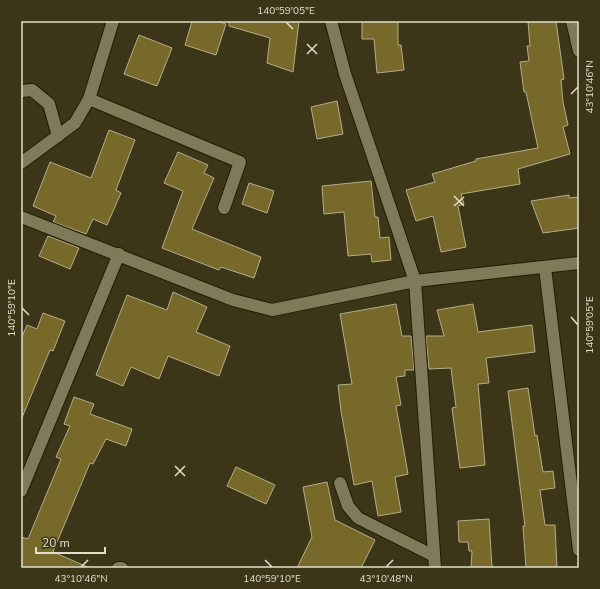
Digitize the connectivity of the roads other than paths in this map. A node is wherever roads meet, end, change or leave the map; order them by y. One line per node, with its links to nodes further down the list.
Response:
1 (114, 21): 6 (street)
2 (331, 21): 14 (street)
3 (572, 21): 4 (street)
4 (579, 51)
5 (21, 90): 7 (street)
6 (89, 99): 7 (street); 9 (street)
7 (58, 136): 8 (street)
8 (21, 163)
9 (224, 208)
10 (21, 217): 11 (street)
11 (119, 254): 14 (street); 16 (street)
12 (579, 263): 13 (street)
13 (545, 268): 14 (street); 17 (street)
14 (415, 281): 18 (street)
15 (340, 483): 18 (street)
16 (21, 491)
17 (579, 550)
18 (434, 562)
19 (118, 568): 20 (street)
20 (122, 568)

